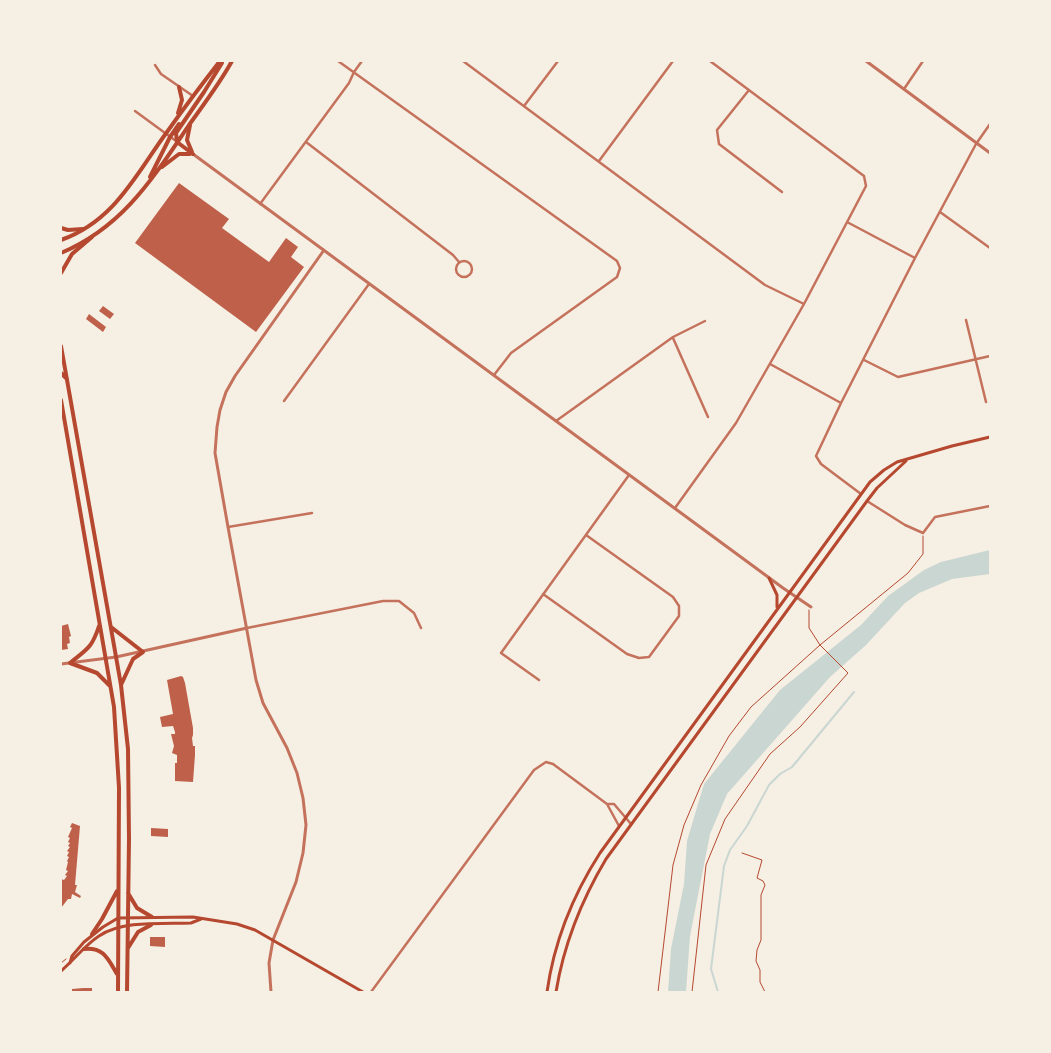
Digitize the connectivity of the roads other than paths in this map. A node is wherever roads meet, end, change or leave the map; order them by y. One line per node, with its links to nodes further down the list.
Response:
1 (222, 61): 16 (main road); 24 (main road)
2 (233, 61): 19 (main road)
3 (338, 61): 12 (street)
4 (362, 61): 12 (street)
5 (463, 61): 17 (street)
6 (558, 61): 17 (street)
7 (673, 61): 29 (street)
8 (710, 61): 15 (street)
9 (866, 61): 14 (street)
10 (923, 61): 14 (street)
11 (155, 65): 13 (street)
12 (354, 72): 25 (street); 57 (street)
13 (179, 86): 16 (street); 20 (main road)
14 (904, 89): 26 (street)
15 (749, 90): 32 (street); 35 (street)
16 (193, 96): 20 (main road); 23 (main road)
17 (524, 106): 29 (street)
18 (135, 111): 22 (street)
19 (190, 123): 24 (main road); 28 (main road)
20 (173, 124): 22 (main road)
21 (990, 124): 26 (street)
22 (166, 133): 23 (street); 37 (main road)
23 (170, 136): 24 (street); 31 (main road)
24 (178, 142): 28 (main road); 30 (main road)
25 (306, 142): 33 (street); 44 (street)
26 (976, 144): 27 (street); 34 (street)
27 (990, 153)
28 (193, 154): 30 (main road); 33 (street)
29 (599, 161): 47 (street)
30 (156, 172): 31 (main road)
31 (144, 188): 38 (main road)
32 (782, 192)
33 (260, 204): 41 (street)
34 (940, 212): 40 (street); 43 (street)
35 (847, 222): 43 (street); 47 (street)
36 (61, 228): 37 (main road)
37 (83, 228): 39 (main road)
38 (92, 237): 42 (main road); 45 (main road)
39 (61, 240)
40 (990, 248)
41 (324, 250): 46 (street); 73 (street)
42 (61, 253)
43 (915, 258): 53 (street)
44 (459, 262): 44 (street)
45 (61, 273)
46 (369, 284): 57 (street); 60 (street)
47 (804, 304): 55 (street)
48 (966, 320): 54 (street)
49 (705, 321): 50 (street)
50 (673, 337): 63 (street); 64 (street)
51 (61, 346): 58 (main road)
52 (990, 356): 54 (street)
53 (864, 360): 54 (street); 62 (street)
54 (975, 360): 61 (street)
55 (770, 364): 62 (street); 71 (street)
56 (61, 373): 58 (main road)
57 (494, 375): 64 (street)
58 (67, 378): 82 (main road)
59 (61, 400): 81 (main road)
60 (284, 401)
61 (986, 402)
62 (841, 403): 68 (street)
63 (708, 417)
64 (556, 421): 67 (street)
65 (990, 437): 66 (main road)
66 (907, 460): 68 (main road); 69 (main road)
67 (629, 475): 71 (street); 74 (street)
68 (861, 494): 76 (main road)
69 (867, 501): 70 (street); 78 (main road)
70 (990, 506)
71 (675, 508): 75 (street)
72 (312, 513): 73 (street)
73 (228, 527): 83 (street)
74 (586, 535): 77 (street); 77 (street)
75 (770, 578): 76 (street); 80 (main road)
76 (789, 593): 78 (street); 80 (main road)
77 (544, 594): 90 (street)
78 (796, 598): 79 (street); 95 (main road)
79 (811, 607)
80 (776, 610): 94 (main road)
81 (100, 624): 87 (main road); 88 (main road)
82 (111, 627): 85 (main road); 86 (main road)
83 (247, 628): 84 (street); 85 (street); 107 (street)
84 (421, 628)
85 (143, 652): 86 (street); 91 (main road)
86 (116, 657): 87 (street); 91 (main road)
87 (106, 659): 88 (street); 92 (main road)
88 (70, 663): 89 (street); 92 (main road)
89 (61, 664)
90 (539, 680)
91 (120, 685): 98 (main road)
92 (110, 686): 97 (main road)
93 (607, 804): 94 (street); 96 (street); 117 (street)
94 (626, 817): 95 (street); 96 (main road)
95 (631, 824): 119 (main road)
96 (619, 826): 118 (main road)
97 (118, 889): 100 (main road); 106 (main road)
98 (128, 891): 99 (main road); 101 (main road)
99 (152, 917): 101 (main road); 102 (main road)
100 (118, 918): 101 (main road); 105 (main road); 106 (main road)
101 (128, 918): 104 (main road)
102 (202, 918): 103 (main road); 107 (main road)
103 (151, 925): 104 (main road); 109 (main road)
104 (127, 926): 105 (main road); 109 (main road)
105 (118, 927): 108 (main road); 112 (main road)
106 (92, 934): 110 (main road)
107 (274, 940): 115 (street); 116 (main road)
108 (84, 949): 110 (main road); 112 (main road)
109 (127, 950): 114 (main road)
110 (70, 963): 111 (main road)
111 (61, 971)
112 (118, 976): 113 (main road)
113 (118, 992)
114 (127, 992)
115 (271, 992)
116 (363, 992)
117 (371, 992)
118 (547, 992)
119 (556, 992)

